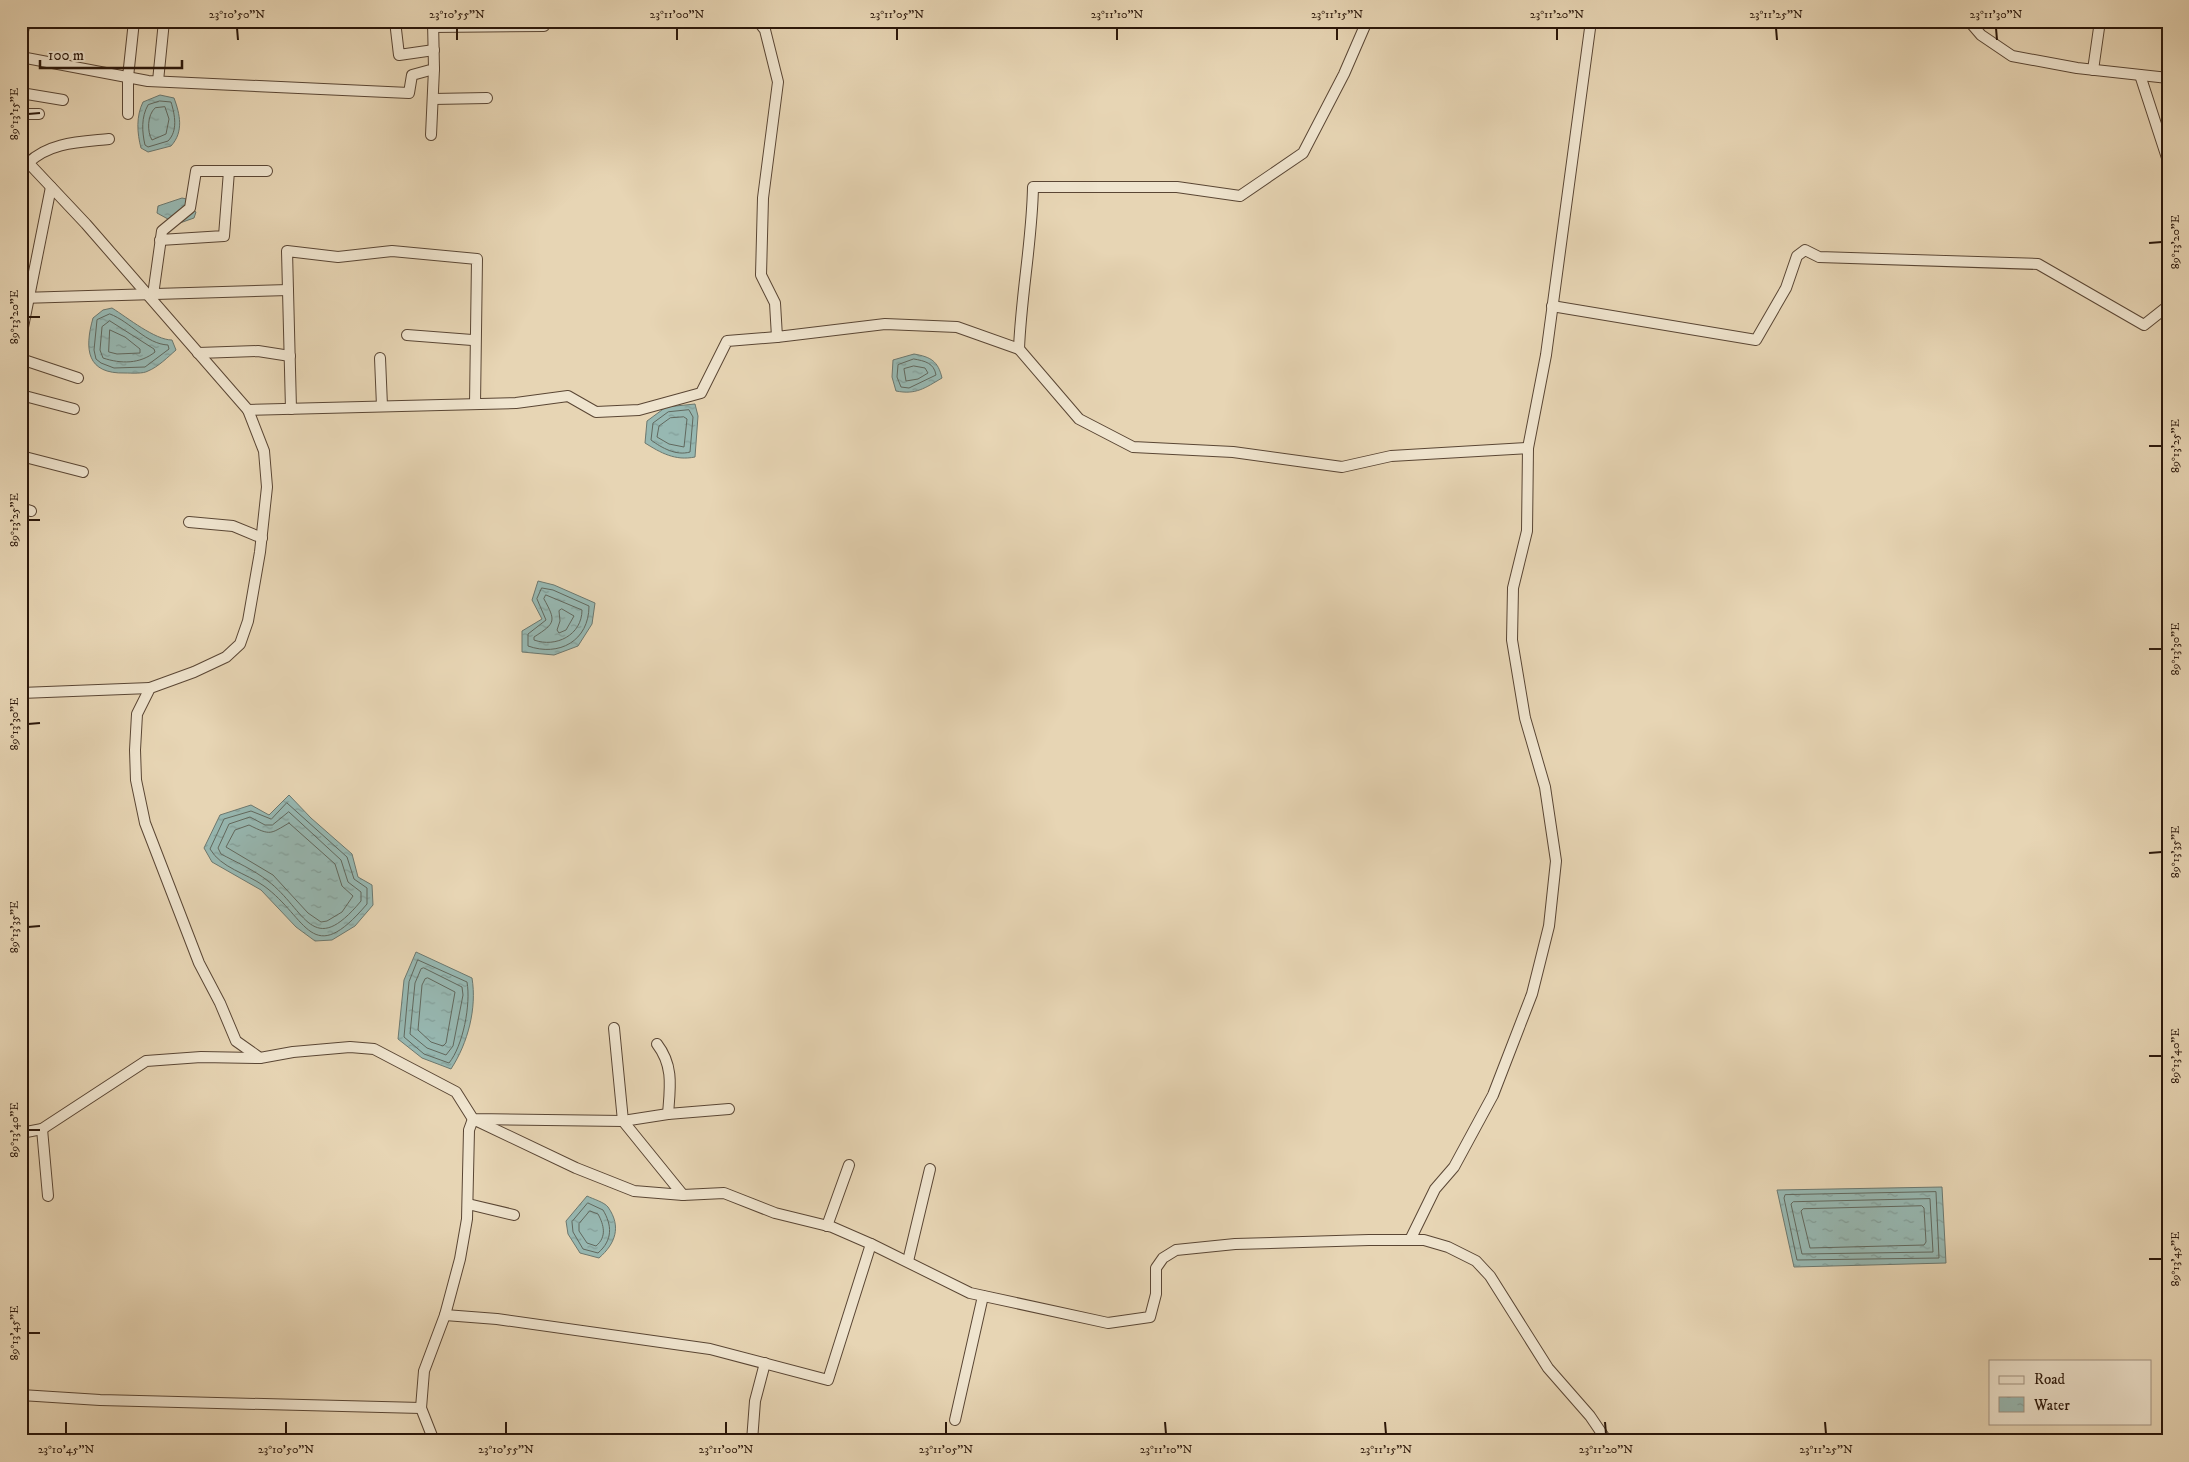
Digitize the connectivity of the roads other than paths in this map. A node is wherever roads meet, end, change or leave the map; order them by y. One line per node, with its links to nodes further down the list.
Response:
1 (25, 21): 12 (street)
2 (134, 21): 18 (street)
3 (164, 21): 20 (street)
4 (395, 21): 13 (street)
5 (758, 21): 43 (street)
6 (1366, 21): 45 (street)
7 (1591, 21): 39 (street)
8 (1969, 21): 16 (street)
9 (2100, 21): 16 (street)
10 (433, 24): 11 (street); 13 (street)
11 (544, 26)
12 (21, 42)
13 (434, 50): 15 (street)
14 (21, 57): 18 (street)
15 (434, 69): 20 (street); 23 (street)
16 (2093, 70): 17 (street)
17 (2140, 75): 19 (street); 31 (street)
18 (128, 77): 20 (street); 27 (street)
19 (2168, 78)
20 (158, 81)
21 (21, 93): 24 (street)
22 (487, 98): 23 (street)
23 (433, 99): 28 (street)
24 (63, 100)
25 (21, 114): 26 (street)
26 (39, 114)
27 (128, 114)
28 (431, 135)
29 (109, 140): 30 (street)
30 (25, 159): 34 (street)
31 (2168, 161)
32 (267, 170): 33 (street)
33 (229, 171): 35 (street); 35 (street)
34 (51, 187): 37 (street); 38 (street)
35 (160, 240): 37 (street)
36 (288, 290): 37 (street); 47 (street); 52 (street)
37 (150, 295): 38 (street); 46 (street)
38 (25, 298): 42 (street)
39 (1552, 306): 40 (street); 57 (street)
40 (2168, 306)
41 (407, 335): 44 (street)
42 (21, 337)
43 (777, 337): 45 (street); 52 (street)
44 (472, 340)
45 (1019, 349): 57 (street)
46 (198, 353): 47 (street); 56 (street)
47 (290, 356): 55 (street)
48 (380, 358): 53 (street)
49 (21, 359): 50 (street)
50 (78, 378)
51 (21, 395): 54 (street)
52 (475, 404): 53 (street)
53 (382, 406): 55 (street)
54 (74, 409)
55 (291, 409): 56 (street)
56 (248, 410): 61 (street)
57 (1528, 448): 80 (street)
58 (21, 456): 59 (street)
59 (83, 472)
60 (189, 522): 61 (street)
61 (262, 538): 62 (street)
62 (150, 688): 63 (street); 66 (street)
63 (21, 693)
64 (614, 1028): 70 (street)
65 (657, 1044): 68 (street)
66 (260, 1058): 69 (street); 71 (street)
67 (729, 1110): 68 (street)
68 (668, 1114): 70 (street)
69 (473, 1119): 70 (street); 75 (street); 77 (street)
70 (623, 1122): 75 (street)
71 (42, 1129): 72 (street); 76 (street)
72 (21, 1134)
73 (850, 1165): 79 (street)
74 (930, 1169): 82 (street)
75 (683, 1195): 79 (street)
76 (48, 1196)
77 (468, 1204): 78 (street); 84 (street)
78 (514, 1215)
79 (827, 1226): 81 (street)
80 (1410, 1240): 83 (street); 91 (street)
81 (871, 1244): 82 (street); 85 (street)
82 (908, 1261): 83 (street)
83 (983, 1296): 88 (street)
84 (445, 1315): 85 (street); 87 (street)
85 (764, 1363): 90 (street)
86 (21, 1395): 87 (street)
87 (421, 1408): 89 (street)
88 (955, 1420)
89 (434, 1441)
90 (752, 1441)
91 (1607, 1441)

